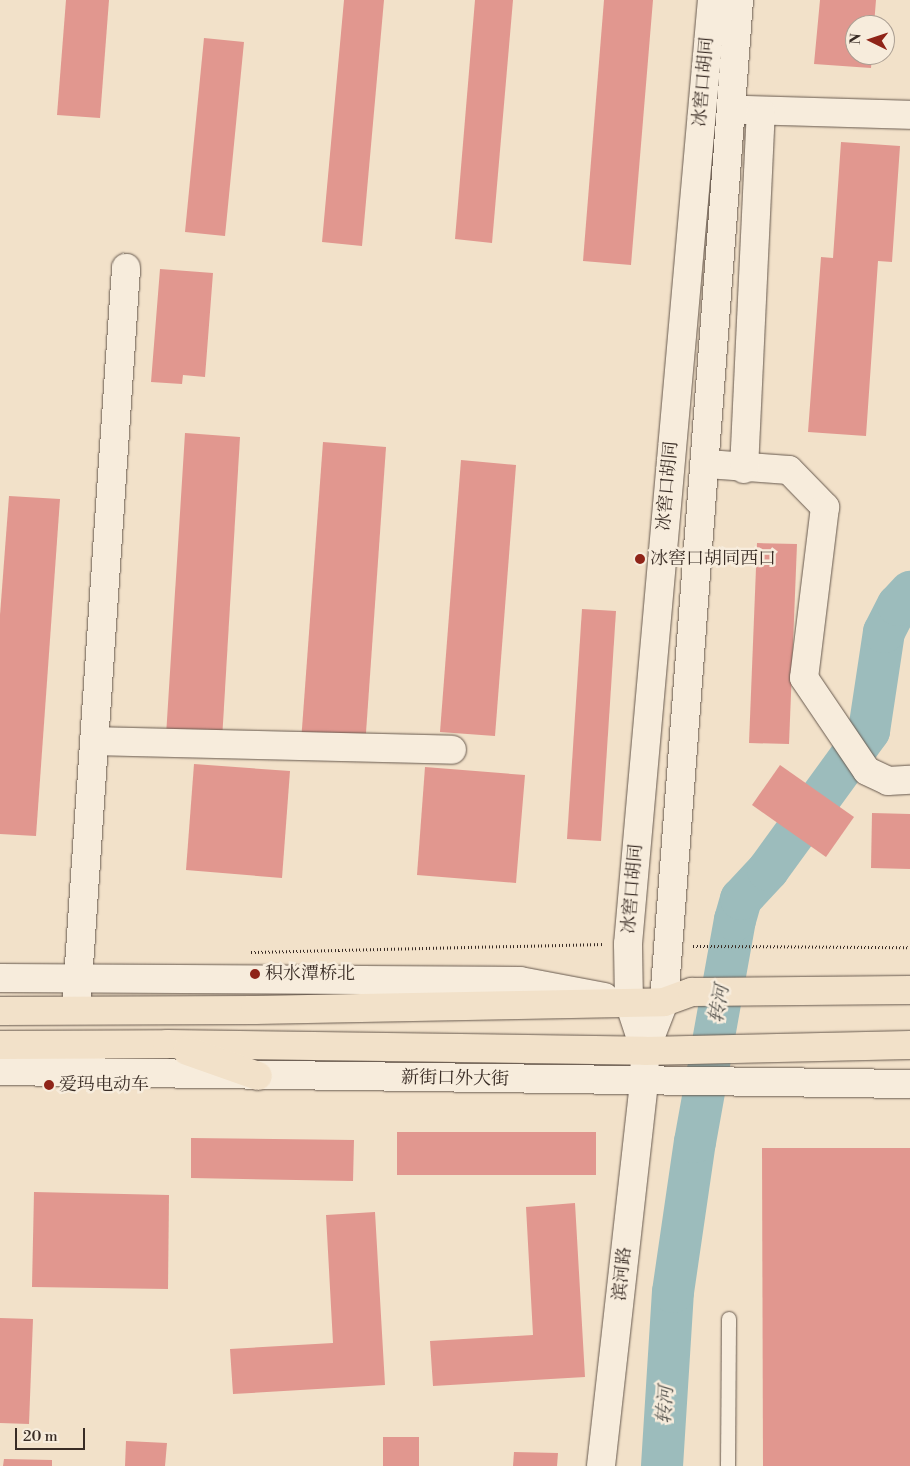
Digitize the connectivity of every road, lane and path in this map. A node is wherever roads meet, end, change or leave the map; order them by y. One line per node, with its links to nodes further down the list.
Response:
1 (712, 0): 12 (street, 冰窖口胡同)
2 (739, 0): 3 (street, 冰窖口胡同)
3 (731, 109): 4 (street); 7 (street, 冰窖口胡同)
4 (761, 112): 5 (street); 8 (street)
5 (910, 115)
6 (126, 268): 9 (street)
7 (707, 464): 8 (street); 13 (street, 冰窖口胡同)
8 (744, 469): 11 (street)
9 (94, 741): 10 (street); 17 (street)
10 (452, 750)
11 (910, 780)
12 (628, 944): 15 (path); 19 (street, 冰窖口胡同)
13 (667, 945): 14 (path); 20 (street, 冰窖口胡同)
14 (910, 947)
15 (250, 952)
16 (0, 978): 17 (street)
17 (79, 979): 19 (street); 21 (street)
18 (910, 990): 20 (main road)
19 (628, 1002): 20 (main road); 21 (main road); 26 (street, 冰窖口胡同)
20 (664, 1002): 26 (street, 冰窖口胡同)
21 (76, 1010): 22 (main road)
22 (0, 1011)
23 (167, 1044): 24 (main road, 新街口外大街); 26 (main road, 新街口外大街); 28 (main road)
24 (0, 1045)
25 (910, 1045): 26 (main road, 新街口外大街)
26 (645, 1051): 29 (street, 滨河路)
27 (0, 1071): 28 (street, 新街口外大街)
28 (258, 1076): 29 (street, 新街口外大街)
29 (644, 1082): 30 (street, 新街口外大街); 32 (street, 滨河路)
30 (910, 1084)
31 (729, 1318): 33 (lane)
32 (601, 1466)
33 (728, 1466)

